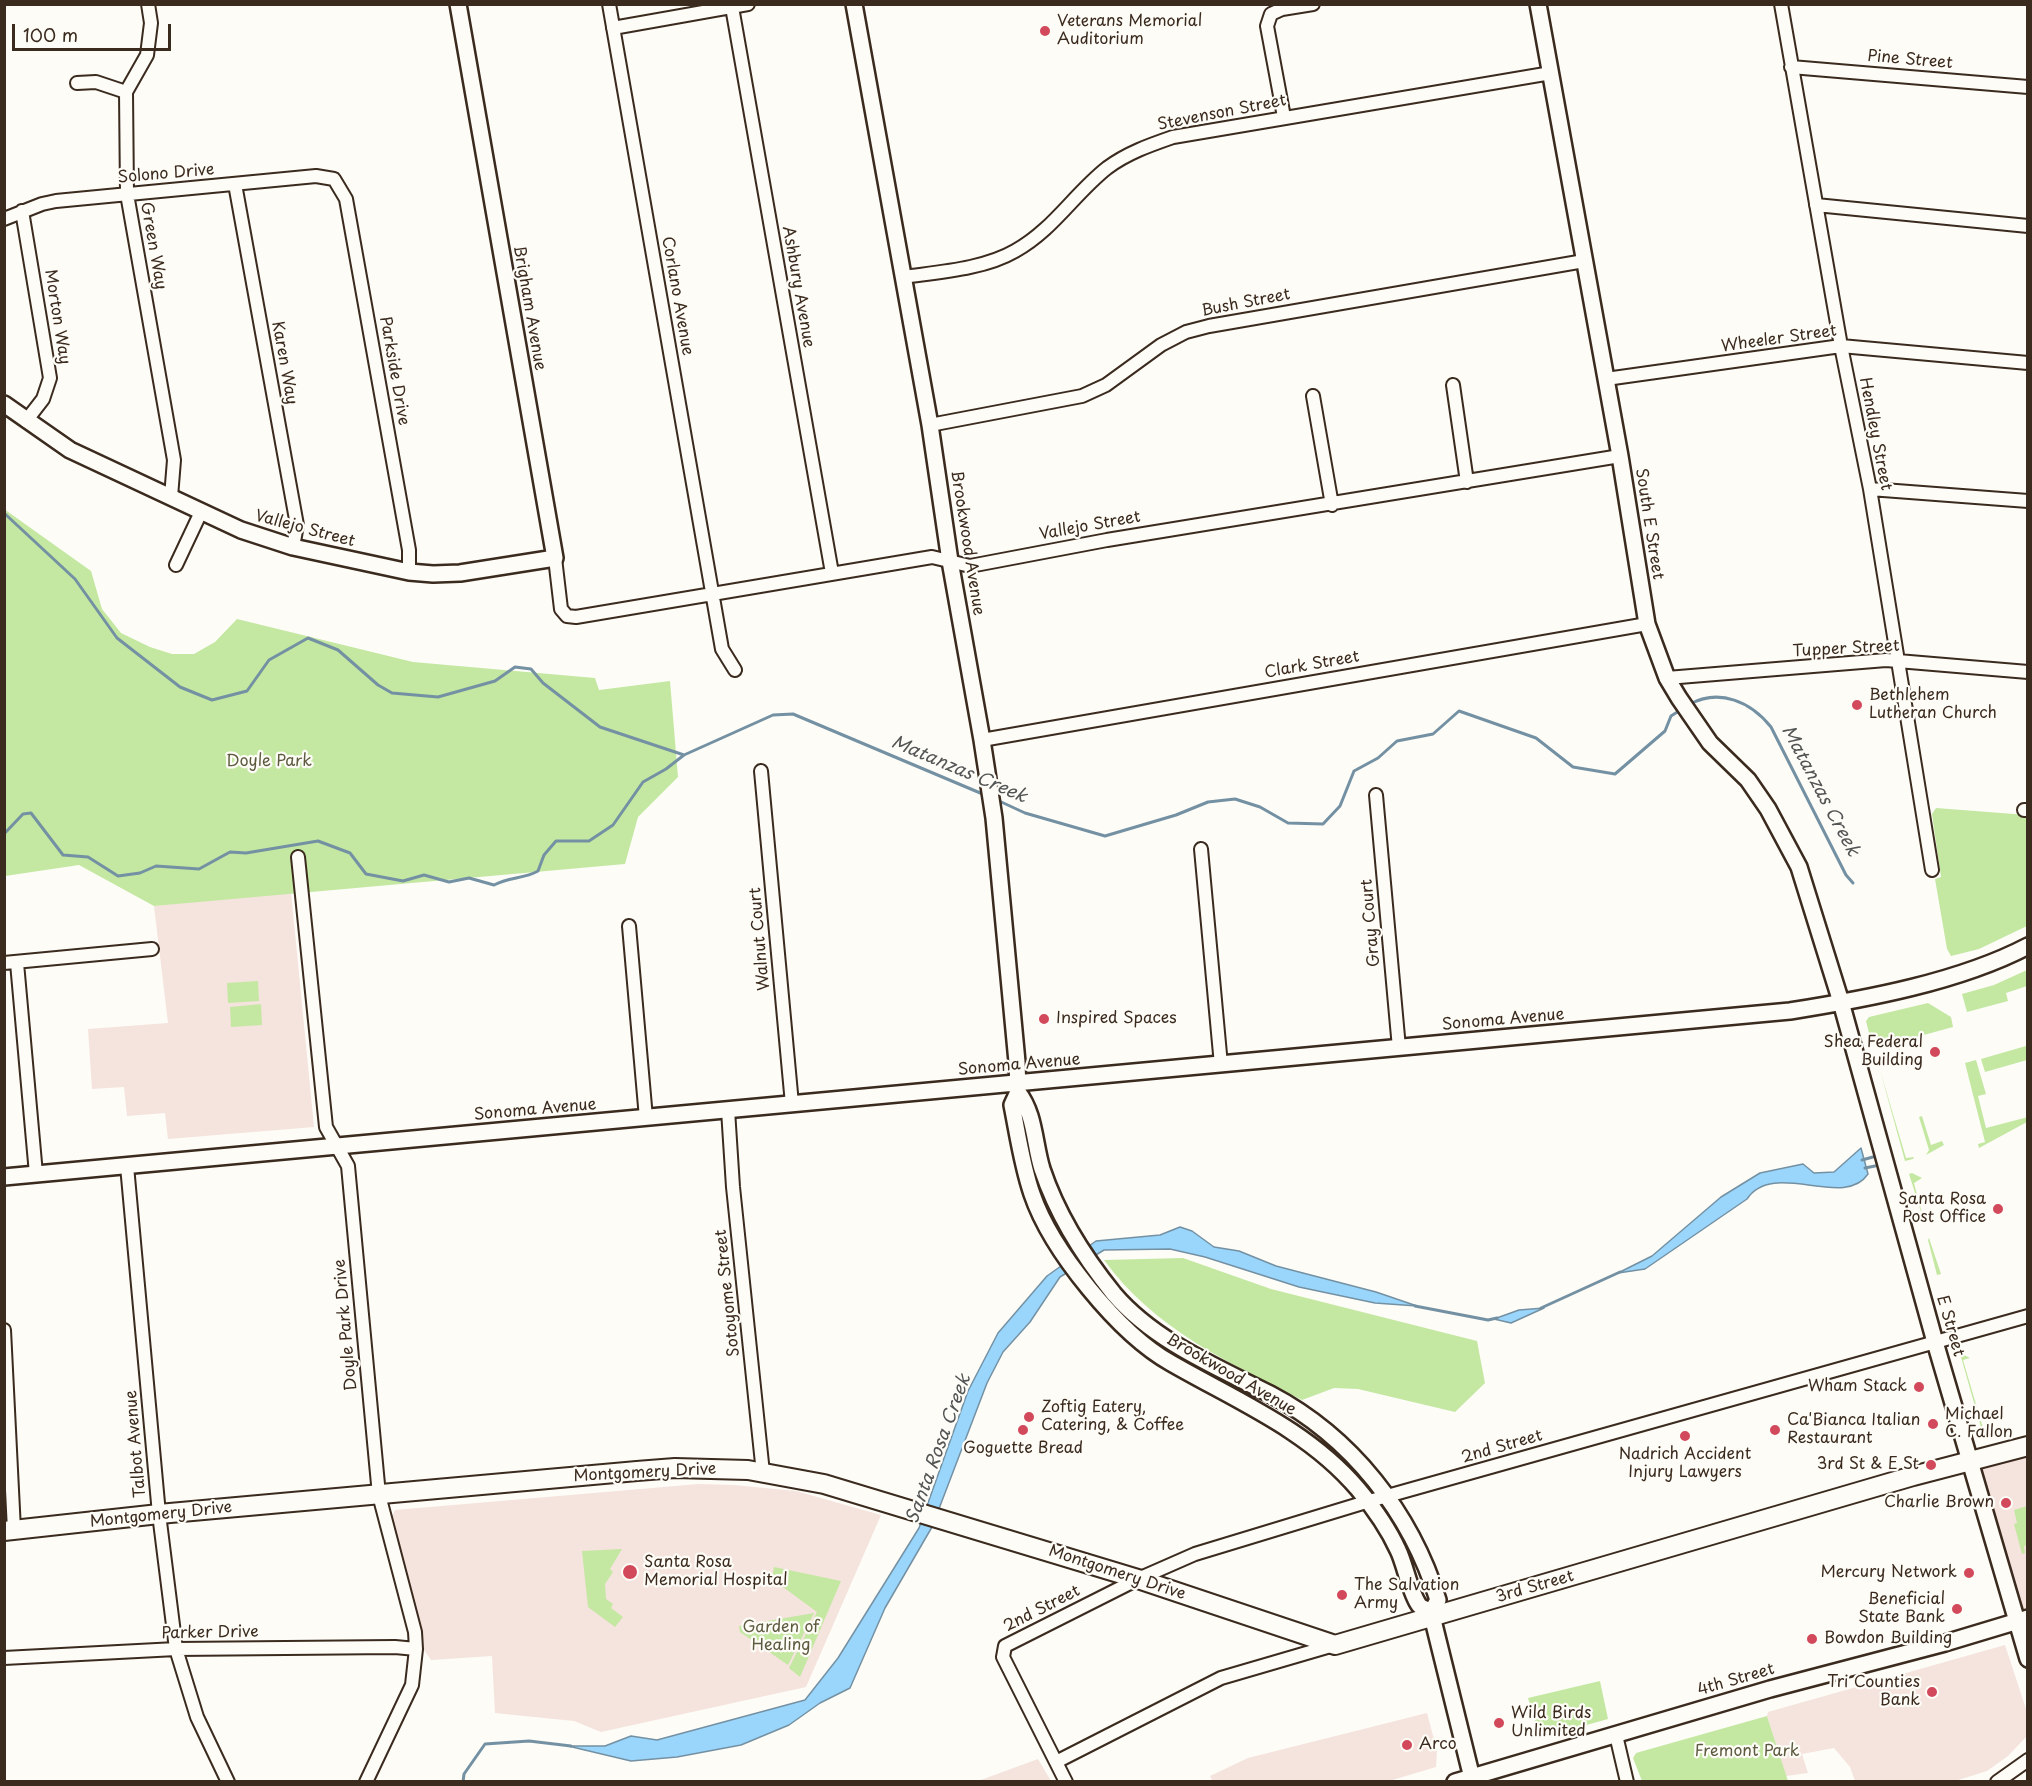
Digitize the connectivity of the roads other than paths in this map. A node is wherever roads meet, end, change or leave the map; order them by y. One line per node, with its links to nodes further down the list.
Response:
1 (148, 4): 15 (street)
2 (458, 4): 42 (street, Brigham Avenue)
3 (609, 4): 10 (street, Corlano Avenue)
4 (748, 4): 9 (street)
5 (854, 4): 25 (street, Brookwood Avenue)
6 (1313, 4): 16 (street)
7 (1538, 4): 12 (street, South E Street)
8 (1780, 4): 11 (street, Hendley Street)
9 (732, 8): 10 (street); 46 (street, Ashbury Avenue)
10 (613, 28): 47 (street, Corlano Avenue)
11 (1791, 67): 14 (street, Pine Street); 20 (street, Hendley Street)
12 (1551, 73): 16 (street, Stevenson Street); 24 (street, South E Street)
13 (77, 83): 15 (street)
14 (2028, 87)
15 (126, 92): 19 (street, Green Way)
16 (1284, 117): 25 (street, Stevenson Street)
17 (334, 179): 18 (street, Solono Drive); 45 (street, Parkside Drive)
18 (235, 184): 19 (street, Solono Drive); 41 (street, Karen Way)
19 (127, 194): 21 (street, Solono Drive); 37 (street, Green Way)
20 (1816, 206): 23 (street); 26 (street, Hendley Street)
21 (22, 211): 22 (street, Solono Drive); 32 (street, Morton Way)
22 (4, 219)
23 (2028, 226)
24 (1584, 261): 28 (street, South E Street); 33 (street, Bush Street)
25 (904, 277): 33 (street, Brookwood Avenue)
26 (1841, 346): 27 (street, Wheeler Street); 28 (street, Wheeler Street); 36 (street, Hendley Street)
27 (2028, 363)
28 (1606, 379): 34 (street, South E Street)
29 (1452, 385): 35 (street)
30 (1313, 396): 39 (street)
31 (4, 404): 32 (street, Vallejo Street)
32 (26, 421): 37 (street, Vallejo Street)
33 (930, 425): 43 (street, Brookwood Avenue)
34 (1620, 456): 35 (street, Vallejo Street); 49 (street, South E Street)
35 (1467, 482): 39 (street, Vallejo Street)
36 (1870, 489): 38 (street); 50 (street, Hendley Street)
37 (171, 497): 40 (street, Vallejo Street)
38 (2028, 501)
39 (1332, 505): 43 (street, Vallejo Street)
40 (201, 512): 41 (street, Vallejo Street); 44 (street)
41 (293, 547): 45 (street, Vallejo Street)
42 (555, 558): 45 (street, Vallejo Street); 48 (street, Brigham Avenue)
43 (950, 561): 46 (street, Vallejo Street); 54 (street, Brookwood Avenue)
44 (176, 565)
45 (410, 572)
46 (832, 573): 47 (street, Vallejo Street)
47 (713, 594): 48 (street, Vallejo Street); 51 (street, Corlano Avenue)
48 (567, 616)
49 (1647, 624): 53 (street, South E Street); 54 (street, Clark Street)
50 (1897, 661): 52 (street, Tupper Street); 53 (street, Tupper Street); 59 (street, Hendley Street)
51 (735, 670)
52 (2028, 672)
53 (1667, 678): 64 (street, South E Street)
54 (982, 740): 67 (street, Brookwood Avenue)
55 (760, 771): 68 (street, Walnut Court)
56 (1376, 795): 65 (street, Gray Court)
57 (1201, 849): 66 (street)
58 (298, 857): 71 (street, Doyle Park Drive)
59 (1932, 870)
60 (628, 926): 70 (street)
61 (2028, 946): 64 (street, Sonoma Avenue)
62 (152, 949): 63 (street)
63 (10, 963): 73 (street)
64 (1841, 1002): 65 (street, Sonoma Avenue); 77 (street, E Street)
65 (1399, 1048): 66 (street, Sonoma Avenue)
66 (1221, 1065): 67 (street, Sonoma Avenue)
67 (1018, 1088): 68 (street, Sonoma Avenue); 82 (street, Brookwood Avenue); 83 (street, Brookwood Avenue)
68 (792, 1104): 69 (street, Sonoma Avenue)
69 (728, 1110): 70 (street, Sonoma Avenue); 80 (street, Sotoyome Street)
70 (646, 1118): 71 (street, Sonoma Avenue)
71 (338, 1147): 72 (street, Sonoma Avenue); 81 (street, Doyle Park Drive)
72 (127, 1166): 73 (street, Sonoma Avenue); 84 (street, Talbot Avenue)
73 (36, 1174): 74 (street, Sonoma Avenue)
74 (4, 1177)
75 (2028, 1316): 77 (street, 2nd Street)
76 (4, 1330): 85 (street)
77 (1935, 1342): 79 (street, E Street); 82 (street, 2nd Street)
78 (2028, 1446): 79 (main road, 3rd Street)
79 (1971, 1461): 87 (main road, 3rd Street); 88 (street, E Street)
80 (763, 1473): 81 (main road, Montgomery Drive); 86 (main road, Montgomery Drive)
81 (379, 1495): 84 (main road, Montgomery Drive); 91 (street, Doyle Park Drive)
82 (1389, 1496): 83 (street, 2nd Street); 87 (street, Brookwood Avenue)
83 (1366, 1502): 86 (street, 2nd Street); 87 (street, Brookwood Avenue)
84 (159, 1514): 85 (main road, Montgomery Drive); 90 (street, Talbot Avenue)
85 (9, 1530)
86 (1138, 1579): 89 (main road, Montgomery Drive); 96 (street, 2nd Street)
87 (1431, 1615): 89 (main road, 3rd Street); 97 (street, Brookwood Avenue)
88 (2022, 1620): 93 (street, E Street); 94 (street, 4th Street)
89 (1335, 1645): 96 (street, 3rd Street)
90 (176, 1649): 91 (street, Parker Drive); 92 (street, Parker Drive); 98 (street, Talbot Avenue)
91 (416, 1649): 99 (street, Doyle Park Drive)
92 (4, 1658)
93 (2028, 1659)
94 (1616, 1735): 97 (street, 4th Street); 102 (street)
95 (2028, 1760): 103 (street)
96 (1056, 1762): 100 (street)
97 (1472, 1779): 101 (street, 4th Street)
98 (228, 1782)
99 (366, 1782)
100 (1066, 1782)
101 (1455, 1782)
102 (1627, 1782)
103 (1997, 1782)

